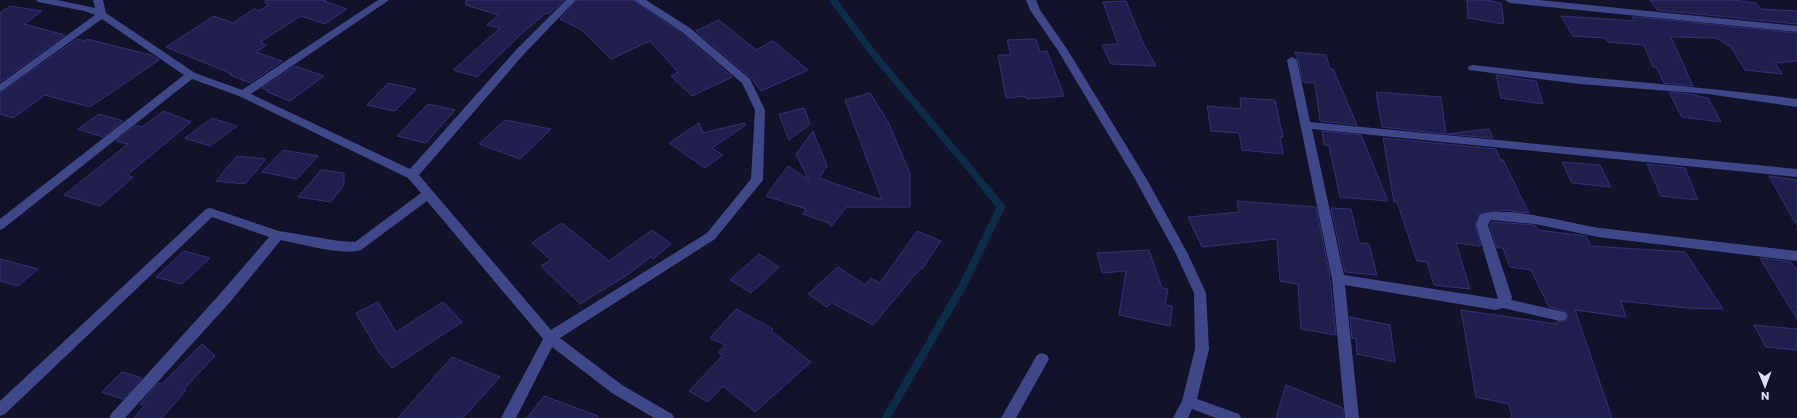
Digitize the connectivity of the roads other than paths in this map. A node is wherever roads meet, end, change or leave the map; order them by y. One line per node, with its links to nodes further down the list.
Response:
1 (42, 0): 8 (street)
2 (98, 0): 8 (street)
3 (384, 0): 14 (street)
4 (571, 0): 18 (street)
5 (639, 0): 26 (street)
6 (1031, 0): 28 (street)
7 (1510, 0): 9 (street)
8 (102, 14): 12 (street); 13 (street)
9 (1797, 29)
10 (1292, 60): 16 (street)
11 (1473, 68): 15 (street)
12 (191, 75): 14 (street); 20 (street)
13 (0, 89)
14 (242, 94): 18 (street)
15 (1797, 104)
16 (1305, 125): 17 (street); 23 (street)
17 (1797, 173)
18 (412, 175): 19 (street)
19 (428, 194): 21 (street); 26 (street)
20 (0, 225)
21 (278, 235): 29 (street); 30 (street)
22 (1797, 256): 24 (street)
23 (1338, 279): 24 (street); 36 (street)
24 (1503, 303): 25 (street)
25 (1560, 316)
26 (550, 338): 31 (street); 32 (street)
27 (1042, 360): 33 (street)
28 (1189, 402): 34 (street); 35 (street)
29 (0, 410)
30 (116, 418)
31 (508, 418)
32 (667, 418)
33 (1008, 418)
34 (1180, 418)
35 (1234, 418)
36 (1352, 418)

